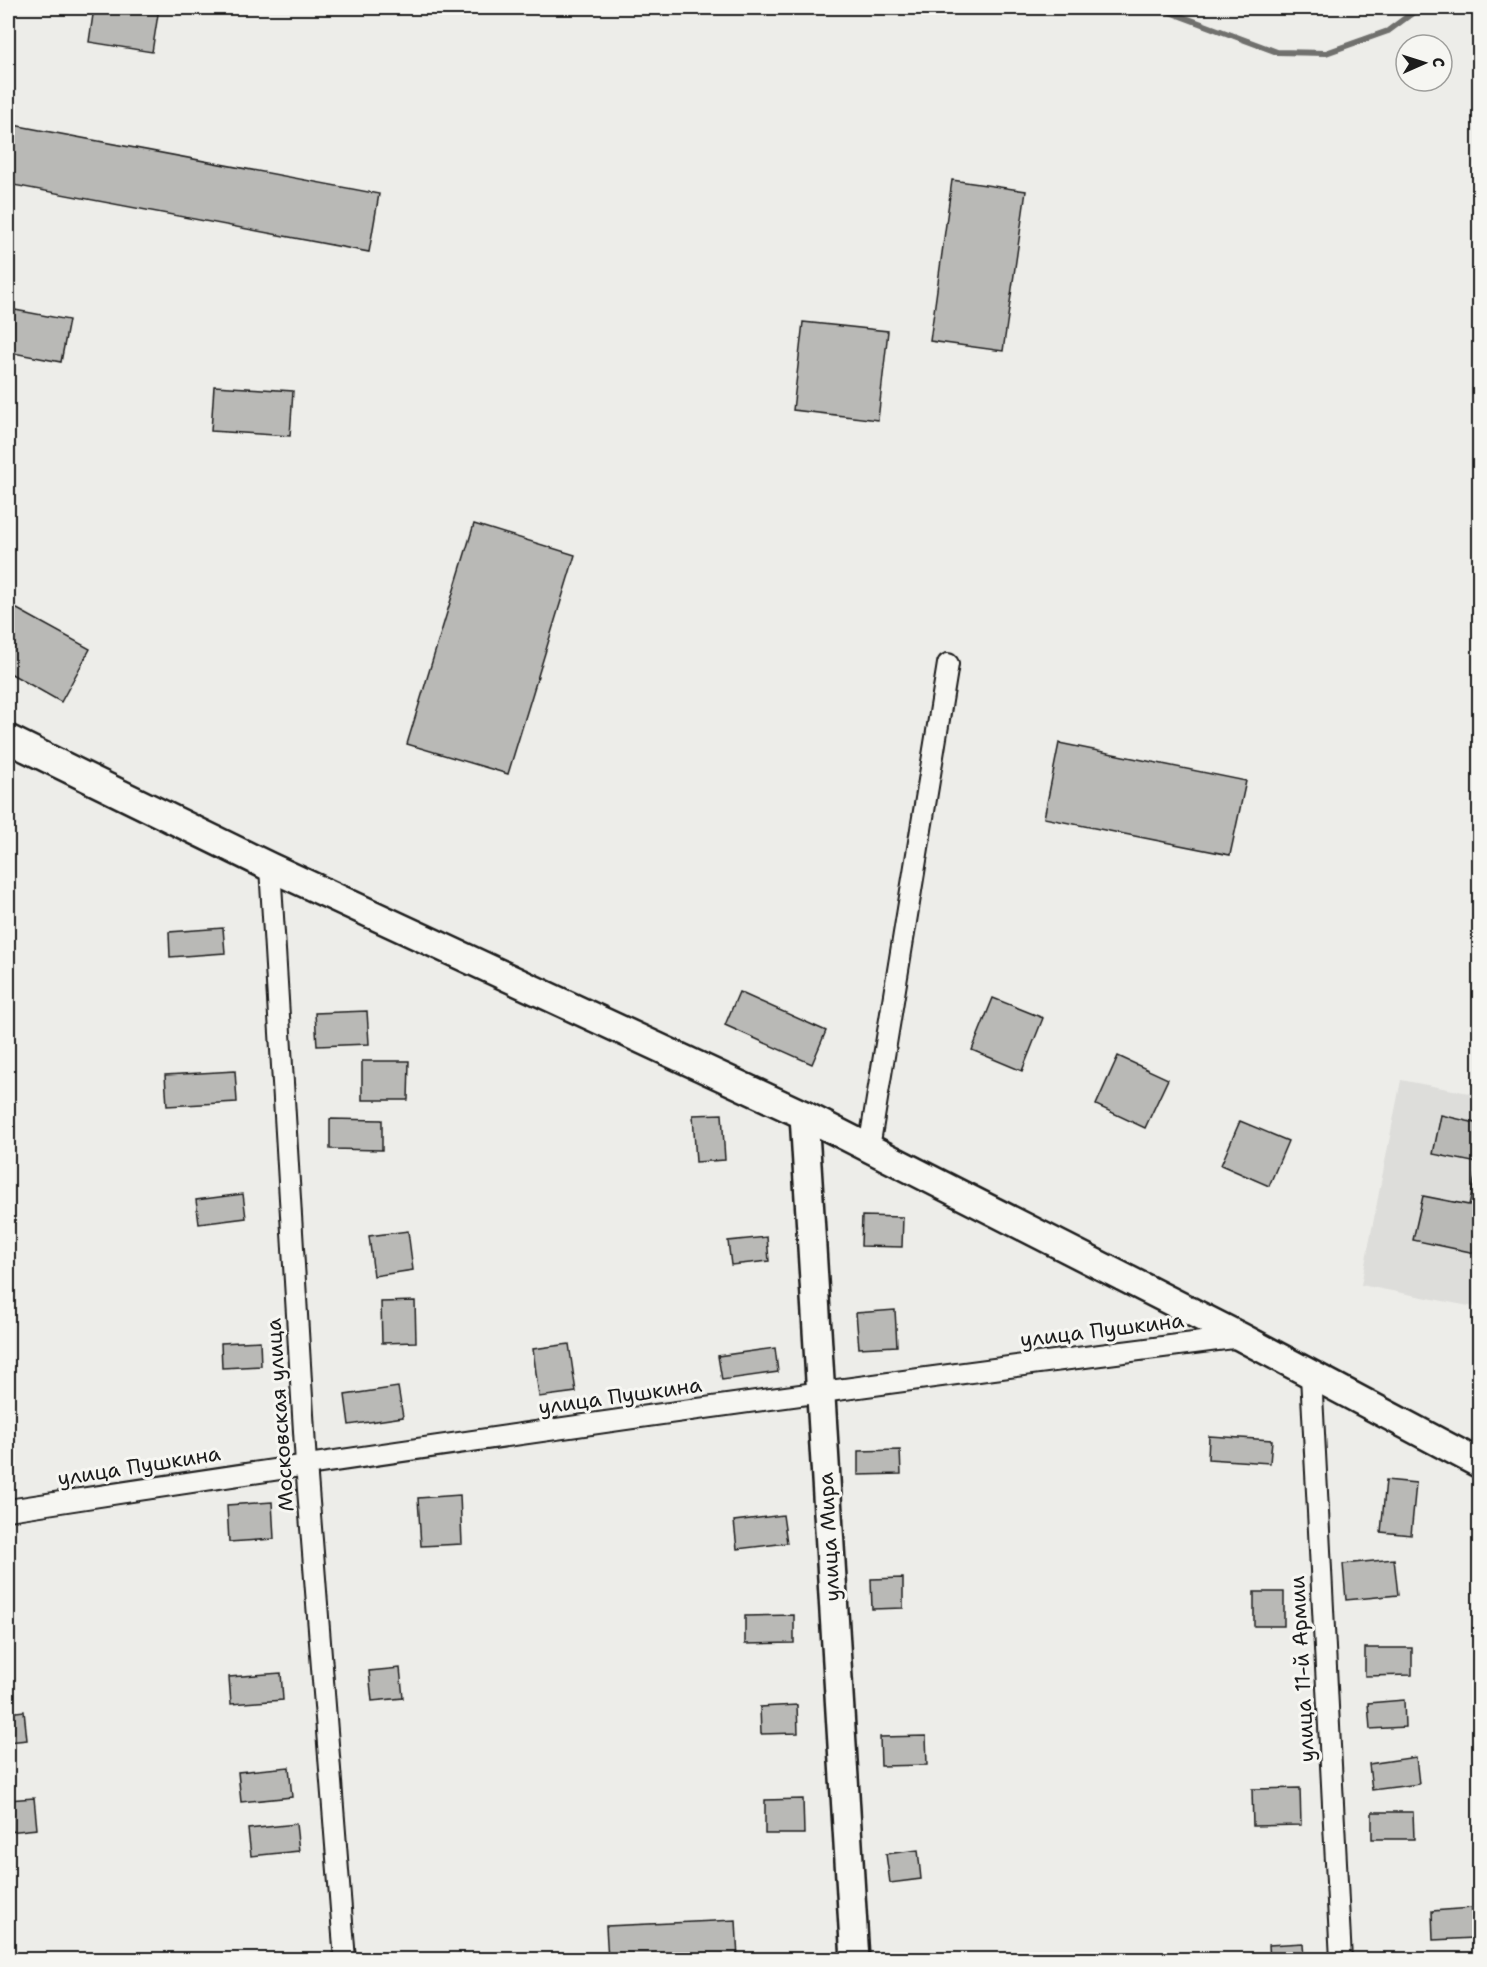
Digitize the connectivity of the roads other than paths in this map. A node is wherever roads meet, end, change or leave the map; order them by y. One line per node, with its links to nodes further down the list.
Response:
1 (948, 664): 5 (street)
2 (8, 739): 3 (main road)
3 (270, 867): 4 (main road); 9 (street, Московская улица)
4 (804, 1115): 5 (main road); 8 (main road, улица Мира)
5 (869, 1148): 6 (main road)
6 (1241, 1337): 7 (main road); 8 (street, улица Пушкина)
7 (1311, 1375): 10 (main road); 14 (street, улица 11-й Армии)
8 (821, 1391): 9 (street, улица Пушкина); 13 (main road, улица Мира)
9 (306, 1464): 11 (street, улица Пушкина); 12 (street, Московская улица)
10 (1479, 1464)
11 (8, 1510)
12 (345, 1959)
13 (855, 1959)
14 (1341, 1959)

